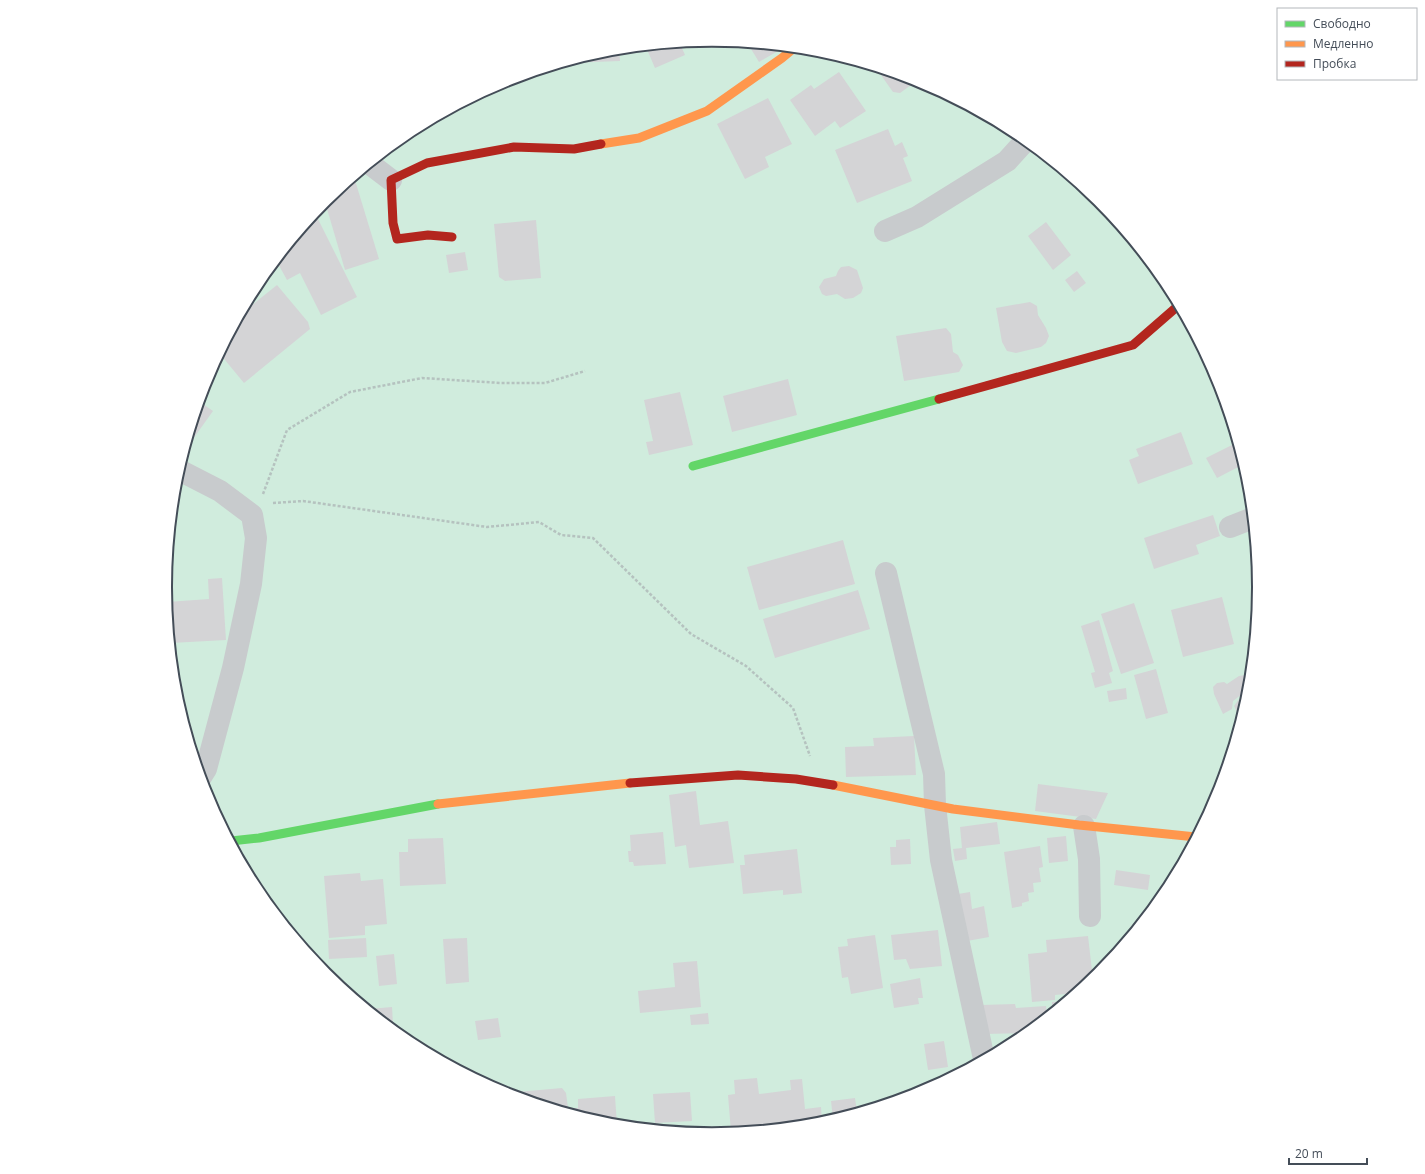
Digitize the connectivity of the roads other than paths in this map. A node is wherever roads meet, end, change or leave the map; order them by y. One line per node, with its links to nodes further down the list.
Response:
1 (788, 53): 4 (street)
2 (1022, 145): 5 (street)
3 (374, 167): 4 (street)
4 (391, 180): 6 (street)
5 (885, 231)
6 (452, 237)
7 (1175, 309): 8 (street)
8 (693, 466)
9 (185, 473): 13 (street)
10 (1248, 520): 11 (street)
11 (1230, 527)
12 (886, 574): 14 (street)
13 (205, 771)
14 (935, 805): 15 (street); 17 (street); 19 (street)
15 (1084, 826): 16 (street); 18 (street)
16 (1191, 837)
17 (236, 840)
18 (1090, 916)
19 (983, 1054)

